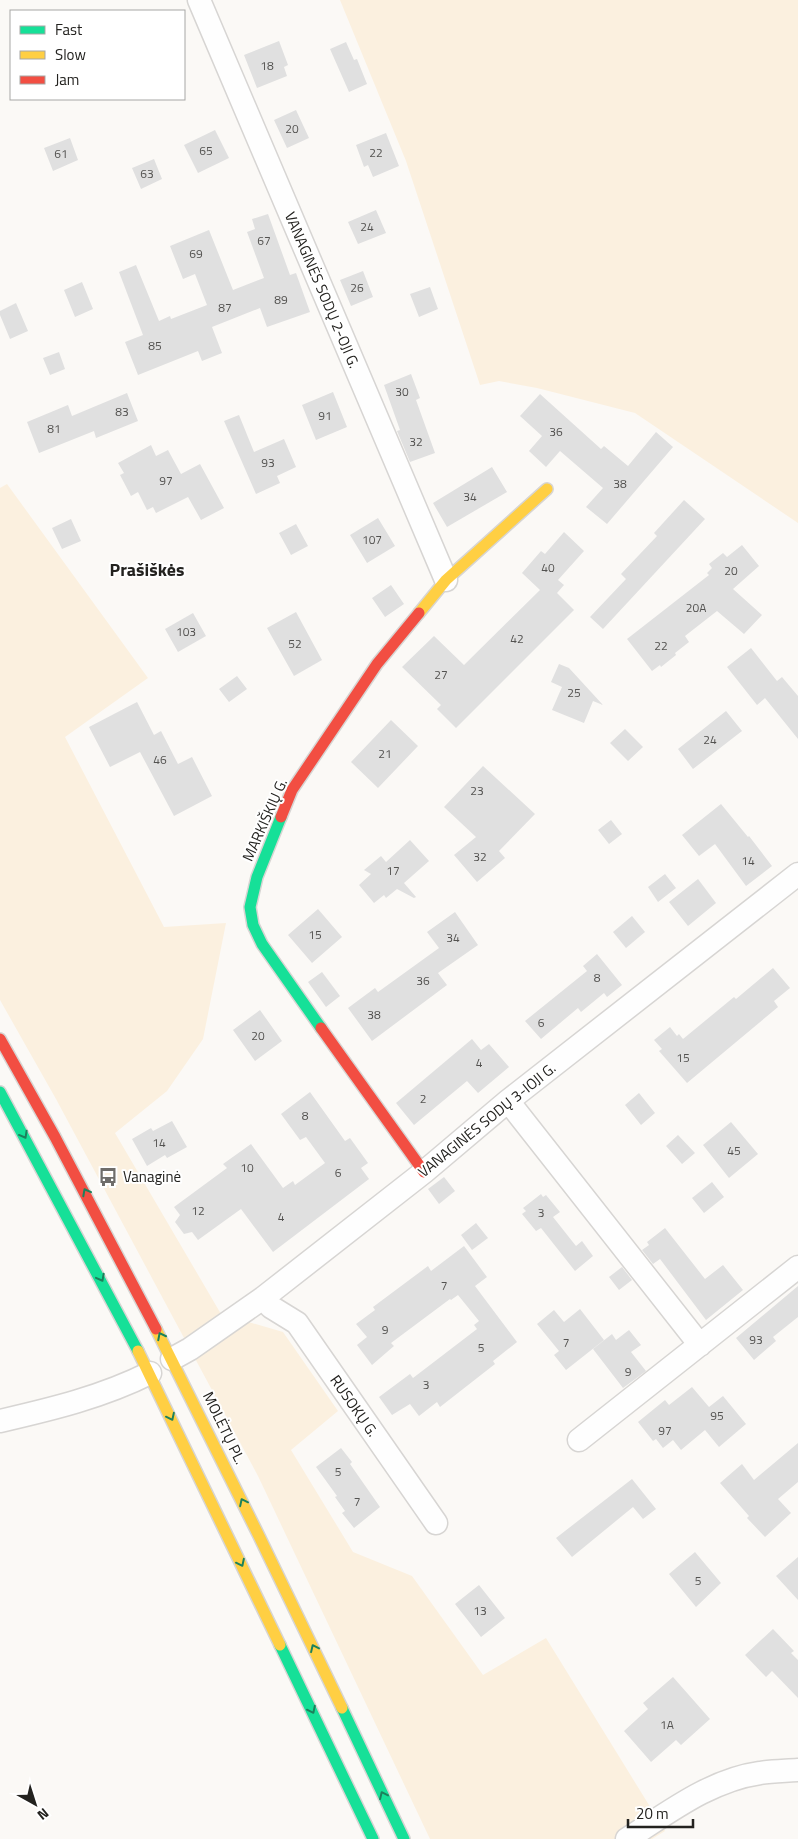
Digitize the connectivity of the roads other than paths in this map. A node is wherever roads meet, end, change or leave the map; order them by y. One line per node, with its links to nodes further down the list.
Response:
1 (199, 0): 3 (street, VANAGINĖS SODŲ 2-OJI G.)
2 (547, 489): 3 (main road, MARKIŠKIŲ G.)
3 (446, 580): 8 (main road, MARKIŠKIŲ G.)
4 (798, 874): 7 (street, VANAGINĖS SODŲ 3-IOJI G.)
5 (0, 1039): 12 (main road, MOLĖTŲ PL., one-way to 5)
6 (0, 1092): 13 (main road, one-way to 13)
7 (508, 1101): 8 (street, VANAGINĖS SODŲ 3-IOJI G.); 11 (street)
8 (424, 1172): 10 (street, VANAGINĖS SODŲ 3-IOJI G.)
9 (798, 1266): 11 (street)
10 (263, 1298): 12 (street, VANAGINĖS SODŲ 3-IOJI G.); 16 (street, RUSOKŲ G.)
11 (700, 1346): 15 (street)
12 (172, 1358): 19 (main road, MOLĖTŲ PL., one-way to 12)
13 (150, 1373): 14 (street); 18 (main road, one-way to 18)
14 (0, 1422)
15 (579, 1440)
16 (436, 1524)
17 (798, 1770): 20 (street)
18 (373, 1839)
19 (404, 1839)
20 (627, 1839)

